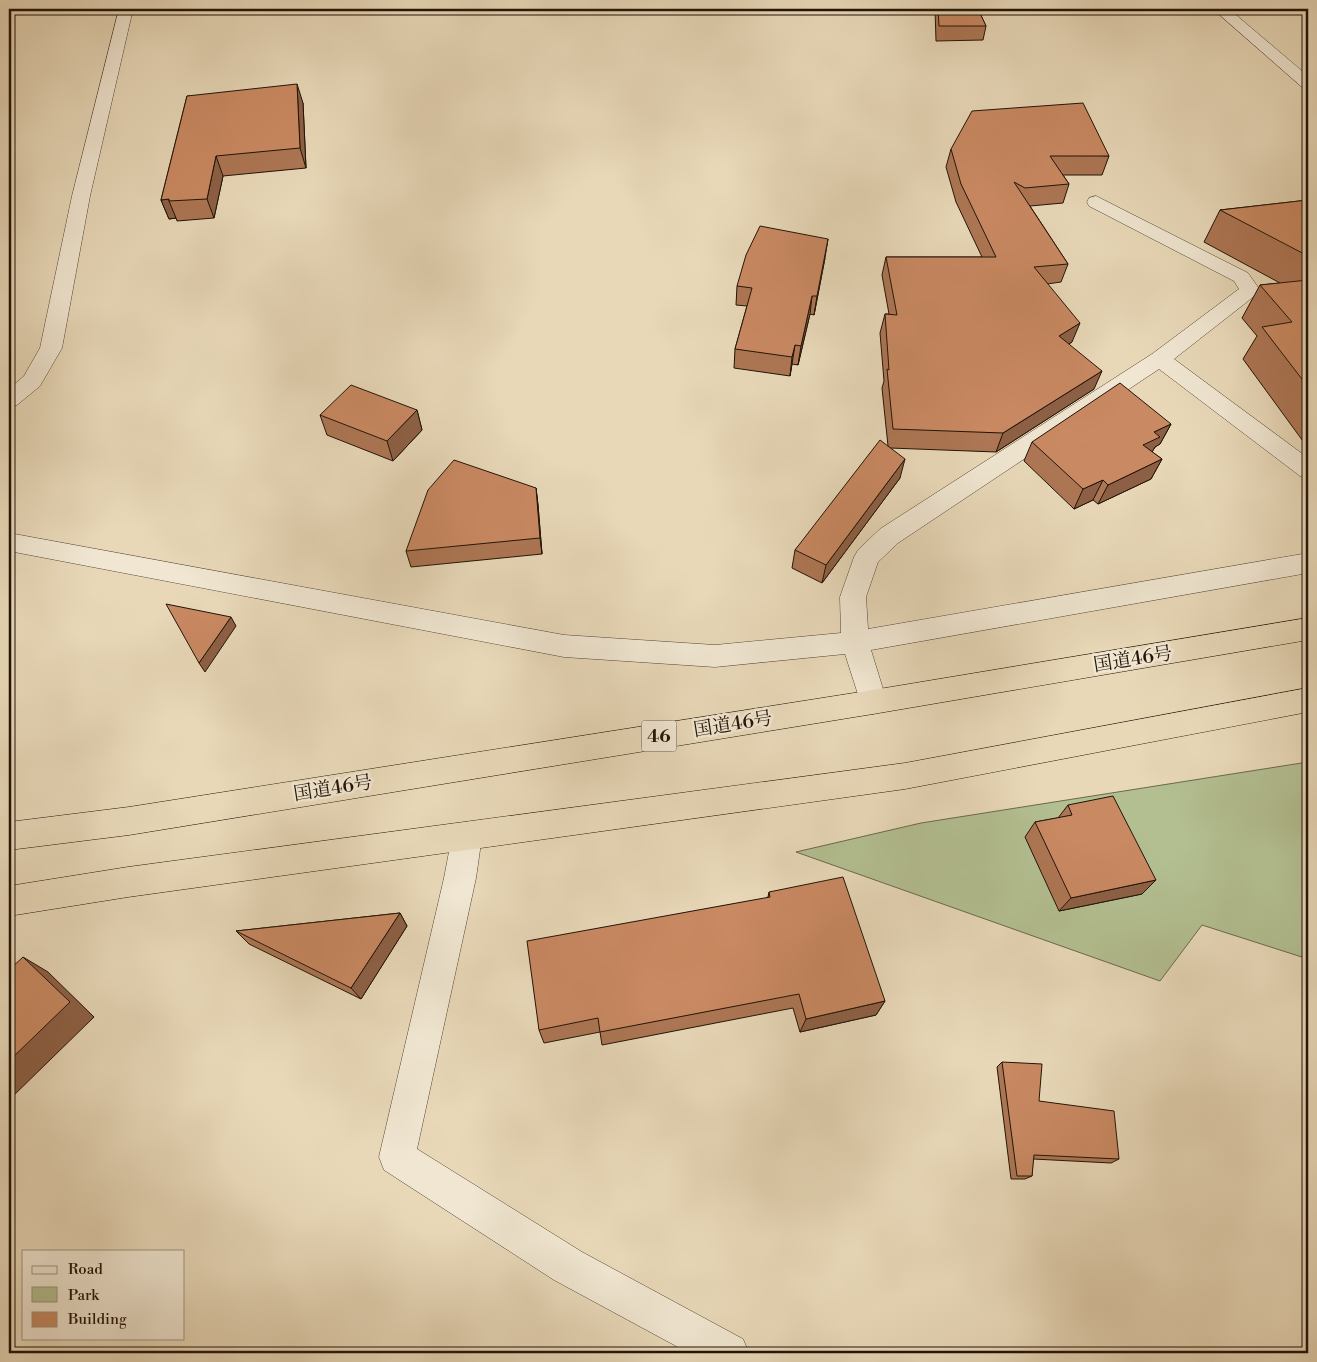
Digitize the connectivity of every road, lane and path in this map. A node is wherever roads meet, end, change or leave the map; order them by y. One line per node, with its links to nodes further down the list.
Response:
1 (126, 9): 6 (street)
2 (1220, 9): 3 (street)
3 (1308, 84)
4 (1096, 202): 5 (street)
5 (1160, 359): 7 (street); 11 (street)
6 (9, 400)
7 (1308, 470)
8 (9, 542): 11 (street)
9 (1308, 563): 11 (street)
10 (1308, 629): 13 (highway, 国道46号 / 46)
11 (855, 642): 13 (street)
12 (1308, 700): 15 (highway)
13 (873, 702): 14 (highway, 国道46号 / 46)
14 (9, 836)
15 (467, 836): 16 (highway); 17 (street)
16 (9, 901)
17 (729, 1353)

